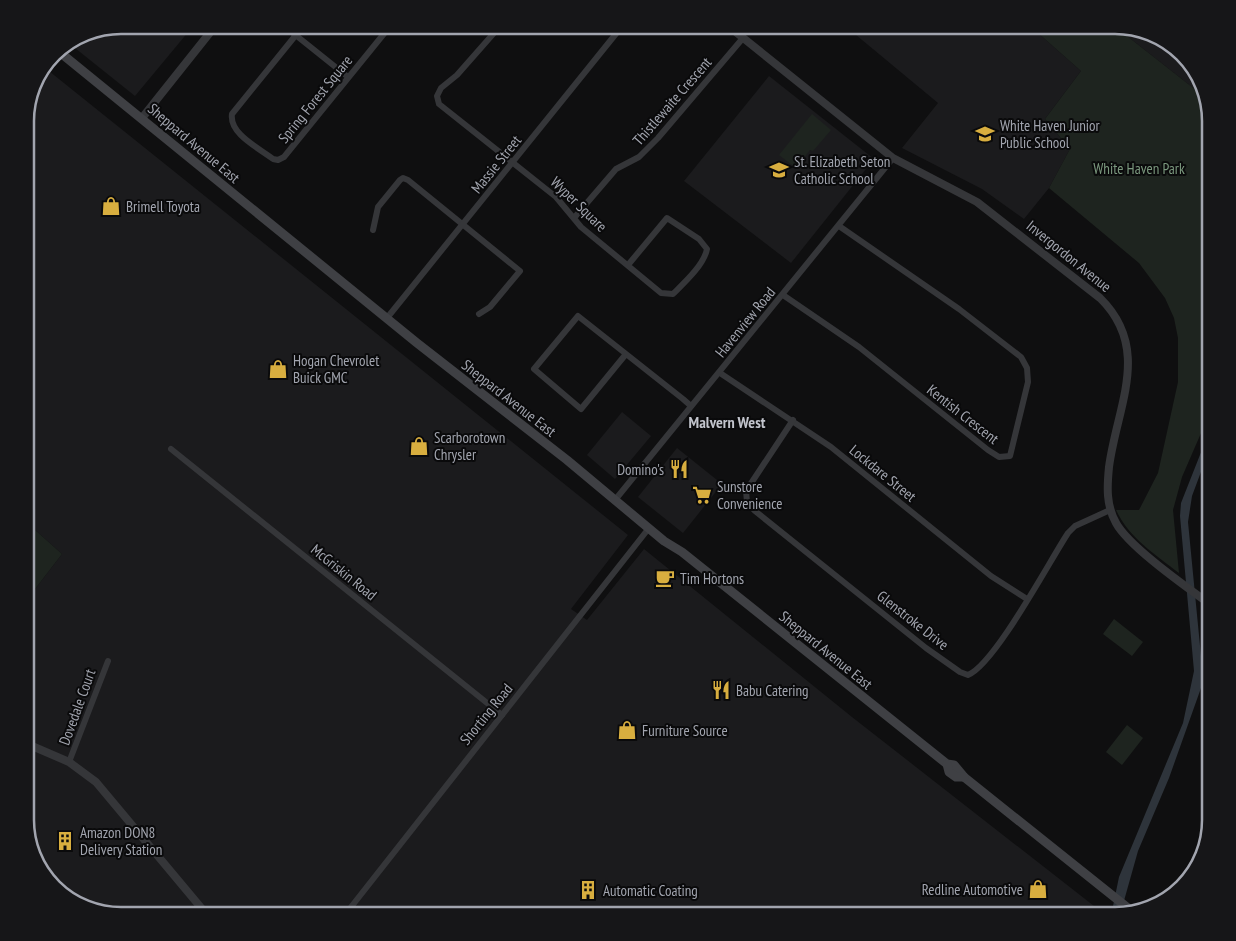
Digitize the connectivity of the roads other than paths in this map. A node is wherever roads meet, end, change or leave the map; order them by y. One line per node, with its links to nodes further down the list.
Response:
1 (209, 34): 11 (street)
2 (294, 34): 7 (street)
3 (384, 34): 10 (street, Spring Forest Square)
4 (493, 34): 13 (street, Wyper Square)
5 (617, 34): 13 (street, Massie Street)
6 (738, 34): 8 (street, Invergordon Avenue)
7 (296, 36): 10 (street); 10 (street, Spring Forest Square)
8 (743, 38): 12 (street, Invergordon Avenue); 14 (street, Thistlewaite Crescent)
9 (64, 55): 11 (main road, Sheppard Avenue East)
10 (348, 77)
11 (142, 118): 21 (main road, Sheppard Avenue East)
12 (893, 158): 16 (street, Havenview Road); 28 (street, Invergordon Avenue)
13 (513, 162): 14 (street, Wyper Square); 15 (street, Massie Street)
14 (574, 218): 18 (street, Wyper Square)
15 (463, 225): 17 (street); 20 (street); 21 (street, Massie Street)
16 (839, 226): 19 (street, Havenview Road); 19 (street, Kentish Crescent)
17 (373, 230)
18 (628, 265): 18 (street, Wyper Square)
19 (783, 294): 23 (street, Havenview Road)
20 (479, 314)
21 (387, 318): 27 (main road, Sheppard Avenue East)
22 (626, 354): 22 (street); 24 (street)
23 (720, 373): 24 (street, Havenview Road); 25 (street, Lockdare Street)
24 (691, 406): 27 (street, Havenview Road)
25 (793, 420): 31 (street, Lockdare Street); 31 (street, Glenstroke Drive)
26 (171, 449): 33 (street, McGriskin Road)
27 (615, 500): 29 (main road, Sheppard Avenue East)
28 (1110, 510): 30 (street, Invergordon Avenue); 31 (street, Glenstroke Drive)
29 (649, 528): 33 (street, Shorting Road); 38 (main road, Sheppard Avenue East)
30 (1202, 598)
31 (1027, 599)
32 (108, 661): 35 (street, Dovedale Court)
33 (502, 715): 37 (street, Shorting Road)
34 (34, 747): 35 (street)
35 (69, 762): 36 (street)
36 (200, 907)
37 (351, 907)
38 (1126, 907)

